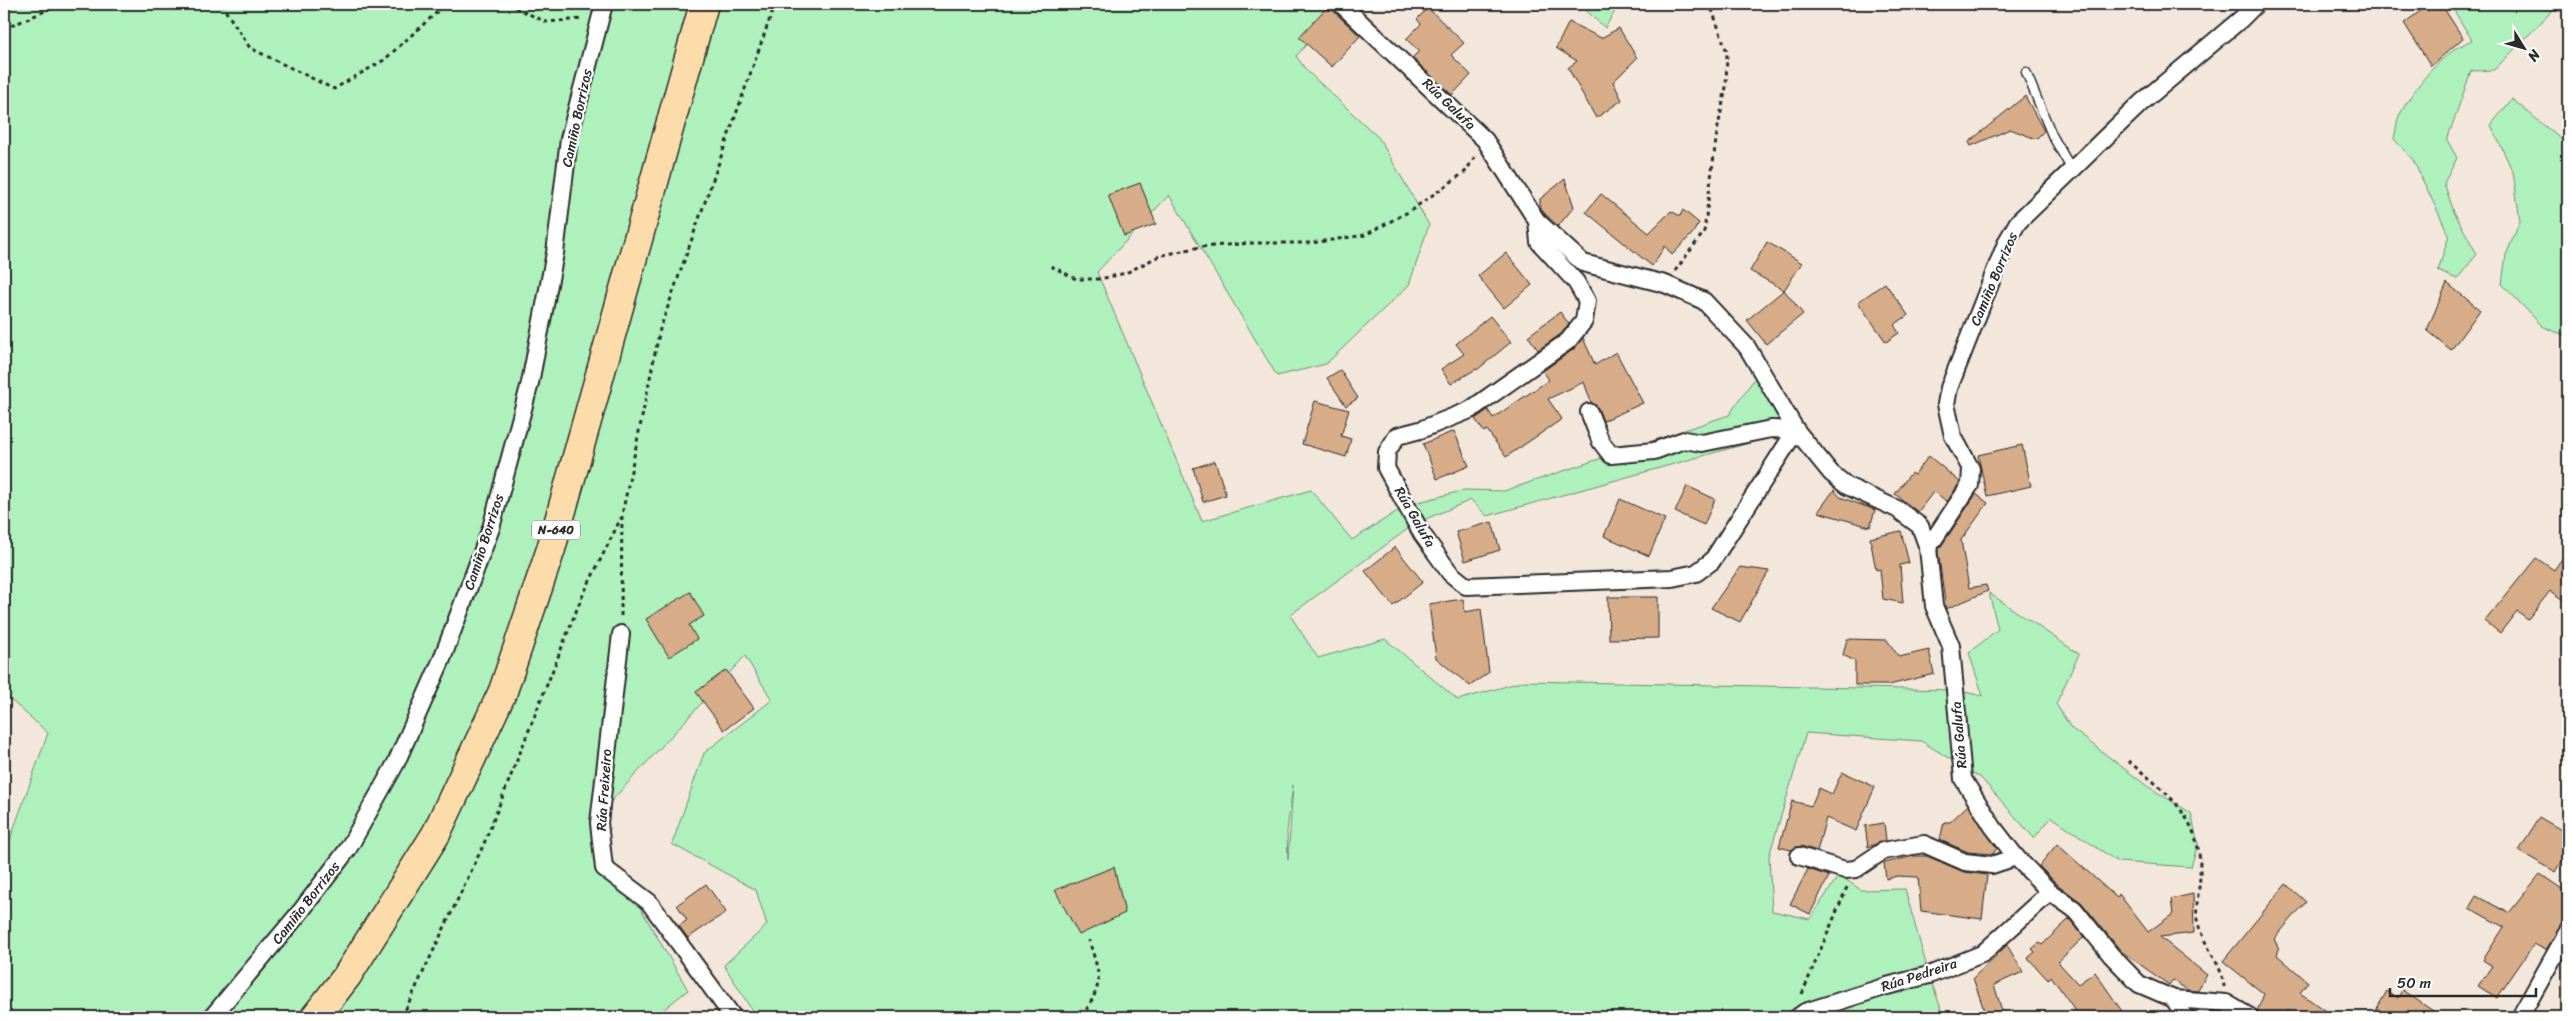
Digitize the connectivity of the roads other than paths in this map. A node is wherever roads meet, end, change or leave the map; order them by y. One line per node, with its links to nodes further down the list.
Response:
1 (704, 4): 18 (highway, N-640)
2 (1341, 4): 7 (street, Rúa Galufa)
3 (2256, 4): 6 (street, Camiño Borrizos)
4 (602, 10): 17 (street, Camiño Borrizos)
5 (2026, 72): 6 (lane)
6 (2072, 170): 10 (street, Camiño Borrizos)
7 (1537, 221): 9 (street, Rúa Galufa); 9 (street, Rúa Galufa)
8 (1589, 412): 9 (street)
9 (1796, 430): 10 (street, Rúa Galufa)
10 (1928, 548): 13 (street, Rúa Galufa)
11 (621, 634): 19 (street, Rúa Freixeiro)
12 (1799, 856): 13 (street)
13 (2016, 857): 14 (street, Rúa Galufa)
14 (2050, 892): 16 (street, Rúa Galufa); 20 (street, Rúa Pedreira)
15 (2568, 931): 23 (street)
16 (2174, 999): 21 (street); 22 (street, Rúa Galufa)
17 (212, 1017)
18 (315, 1017)
19 (733, 1017)
20 (1798, 1017)
21 (2185, 1017)
22 (2250, 1017)
23 (2520, 1017)

